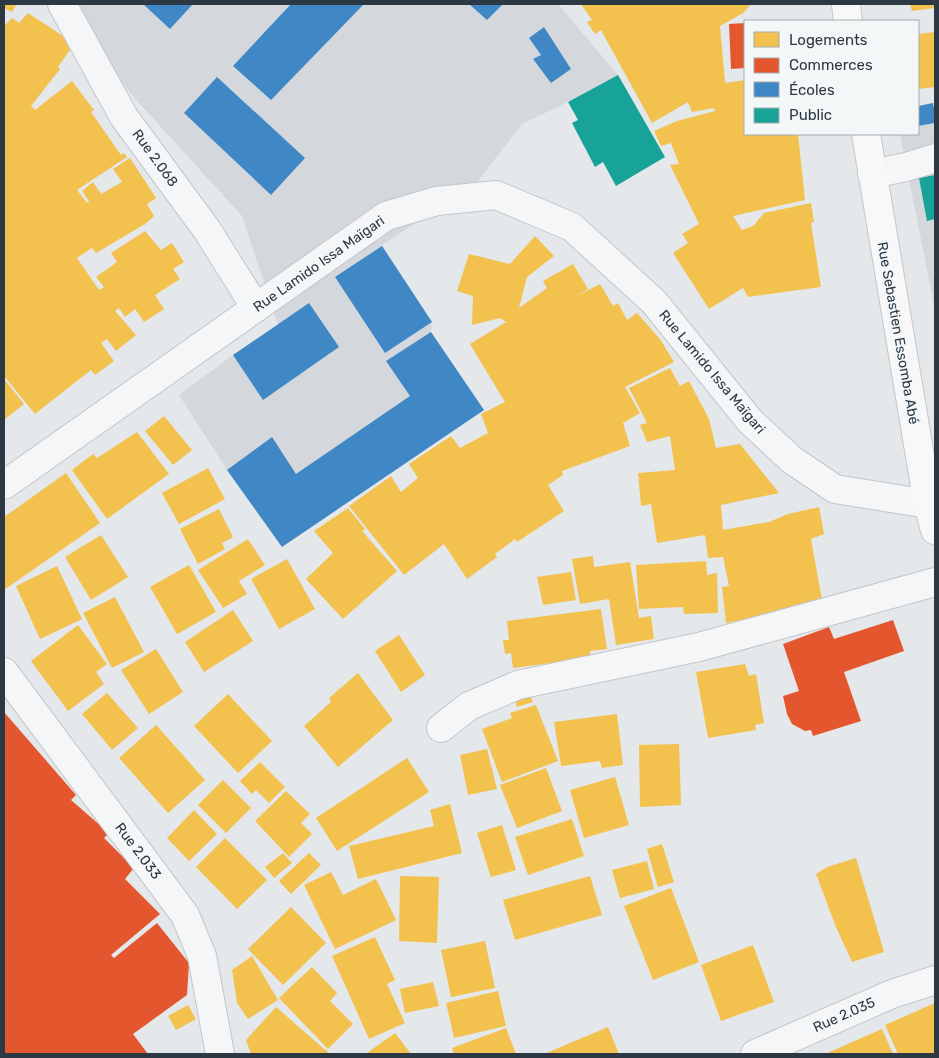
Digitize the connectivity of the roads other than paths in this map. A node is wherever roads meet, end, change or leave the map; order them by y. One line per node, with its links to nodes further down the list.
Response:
1 (62, 4): 7 (street, Rue 2.068)
2 (846, 4): 3 (main road)
3 (848, 20)
4 (866, 135): 6 (main road, Rue Sebastien Essomba Abé)
5 (935, 158): 6 (street)
6 (872, 174): 9 (main road, Rue Sebastien Essomba Abé)
7 (256, 308): 8 (street, Rue Lamido Issa Maïgari); 9 (street, Rue Lamido Issa Maïgari)
8 (4, 485)
9 (928, 504): 10 (main road, Rue Sebastien Essomba Abé)
10 (935, 530)
11 (935, 582): 13 (street)
12 (4, 672): 15 (street, Rue 2.033)
13 (441, 728)
14 (935, 980): 16 (street, Rue 2.035)
15 (220, 1054)
16 (755, 1054)

